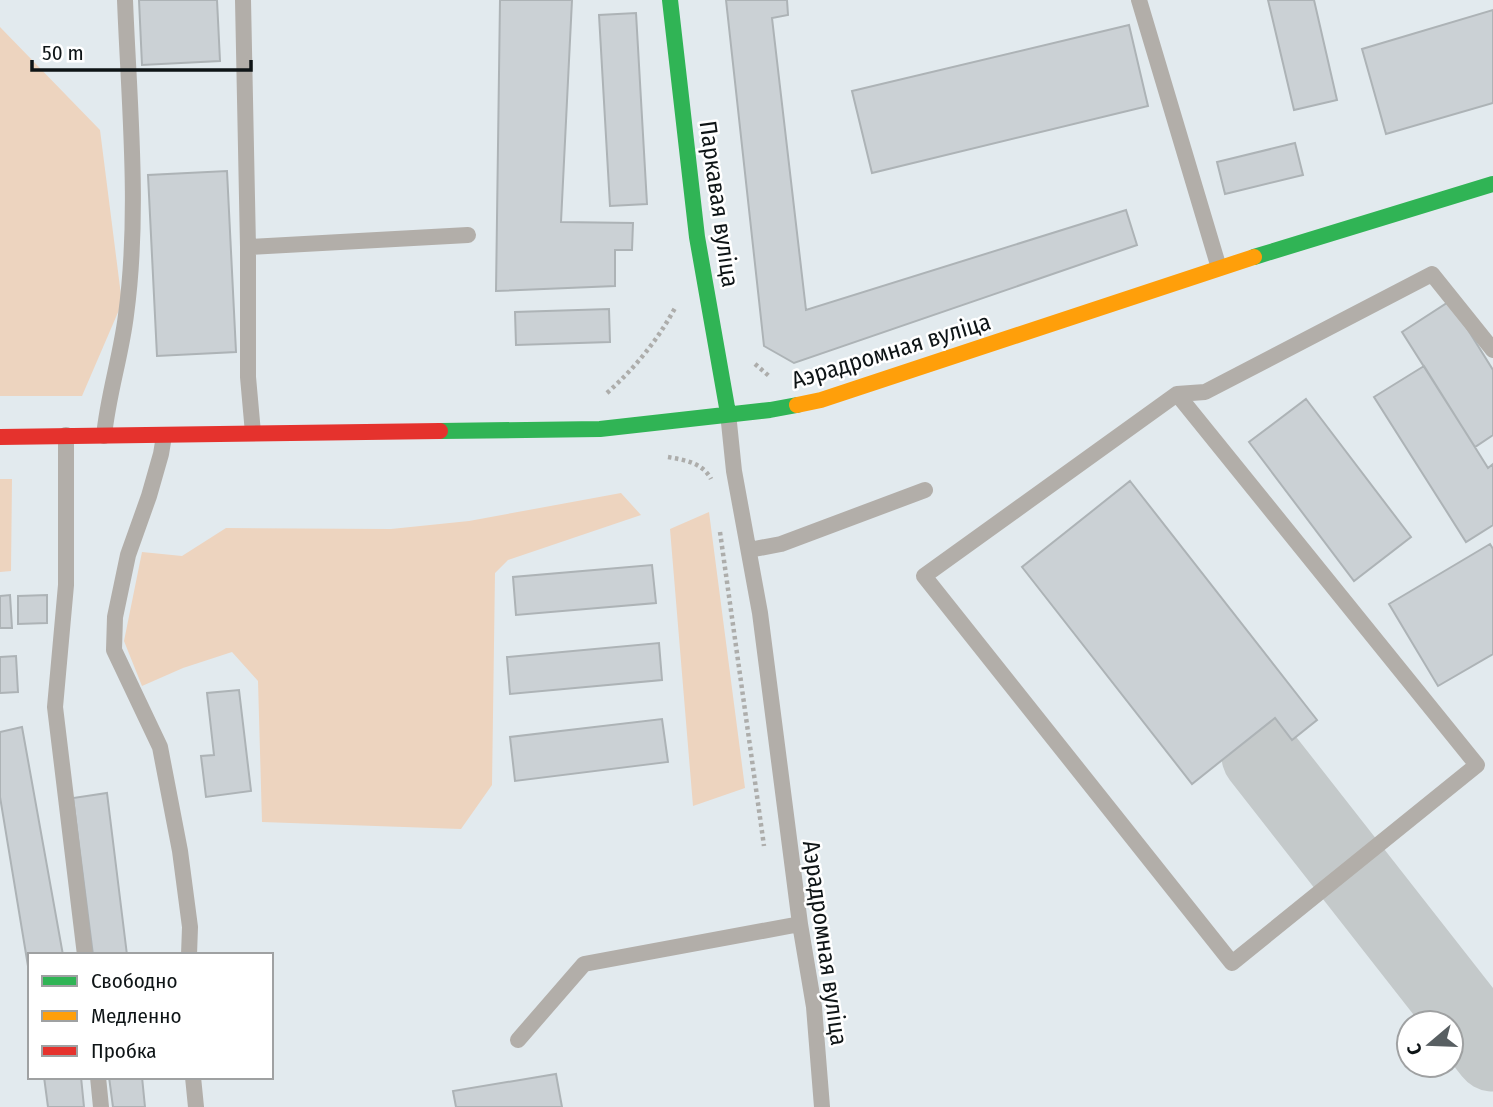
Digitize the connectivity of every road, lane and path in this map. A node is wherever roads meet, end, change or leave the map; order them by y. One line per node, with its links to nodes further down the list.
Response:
1 (125, 0): 18 (lane)
2 (243, 0): 7 (lane)
3 (670, 0): 9 (street, Паркавая вуліца)
4 (1139, 0): 8 (lane)
5 (1493, 184): 8 (street, Аэрадромная вуліца)
6 (468, 235): 7 (lane)
7 (248, 247): 16 (lane)
8 (1219, 268): 15 (street, Аэрадромная вуліца)
9 (708, 290): 14 (path); 15 (street, Паркавая вуліца)
10 (1493, 349): 13 (lane)
11 (751, 358): 12 (path)
12 (776, 381)
13 (1177, 394): 13 (lane)
14 (598, 401)
15 (728, 413): 16 (street); 25 (lane, Аэрадромная вуліца)
16 (253, 433): 19 (street)
17 (66, 436): 18 (street); 20 (street); 28 (lane)
18 (104, 436): 19 (street)
19 (164, 436): 29 (lane)
20 (0, 437)
21 (656, 455): 22 (path)
22 (716, 489)
23 (925, 490): 25 (lane)
24 (719, 526): 26 (path)
25 (749, 550): 27 (lane, Аэрадромная вуліца)
26 (765, 847)
27 (800, 924): 30 (lane); 35 (lane, Аэрадромная вуліца)
28 (85, 953)
29 (189, 953)
30 (518, 1040)
31 (98, 1079): 33 (lane)
32 (193, 1079): 34 (lane)
33 (101, 1107)
34 (196, 1107)
35 (822, 1107)

